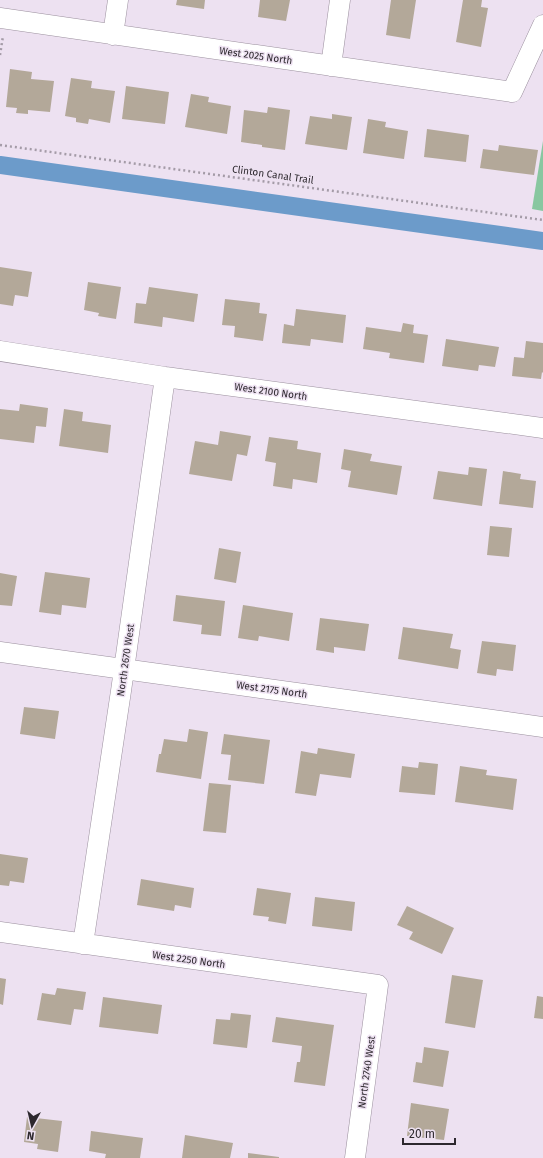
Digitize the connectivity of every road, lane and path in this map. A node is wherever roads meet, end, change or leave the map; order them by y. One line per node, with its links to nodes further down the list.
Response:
1 (118, 0): 5 (street)
2 (340, 0): 7 (street)
3 (543, 25): 7 (street, West 2025 North)
4 (2, 26): 5 (street, West 2025 North); 6 (path)
5 (113, 35): 7 (street, West 2025 North)
6 (0, 55)
7 (330, 66)
8 (0, 145): 9 (path, Clinton Canal Trail)
9 (543, 220)
10 (0, 351): 11 (street, West 2100 North)
11 (165, 376): 12 (street, West 2100 North); 14 (street, North 2670 West)
12 (543, 428)
13 (0, 652): 14 (street, West 2175 North)
14 (124, 669): 15 (street, West 2175 North); 17 (street, North 2670 West)
15 (543, 727)
16 (0, 932): 17 (street, West 2250 North)
17 (83, 944): 18 (street, West 2250 North)
18 (378, 985): 19 (street, North 2740 West)
19 (355, 1158)

